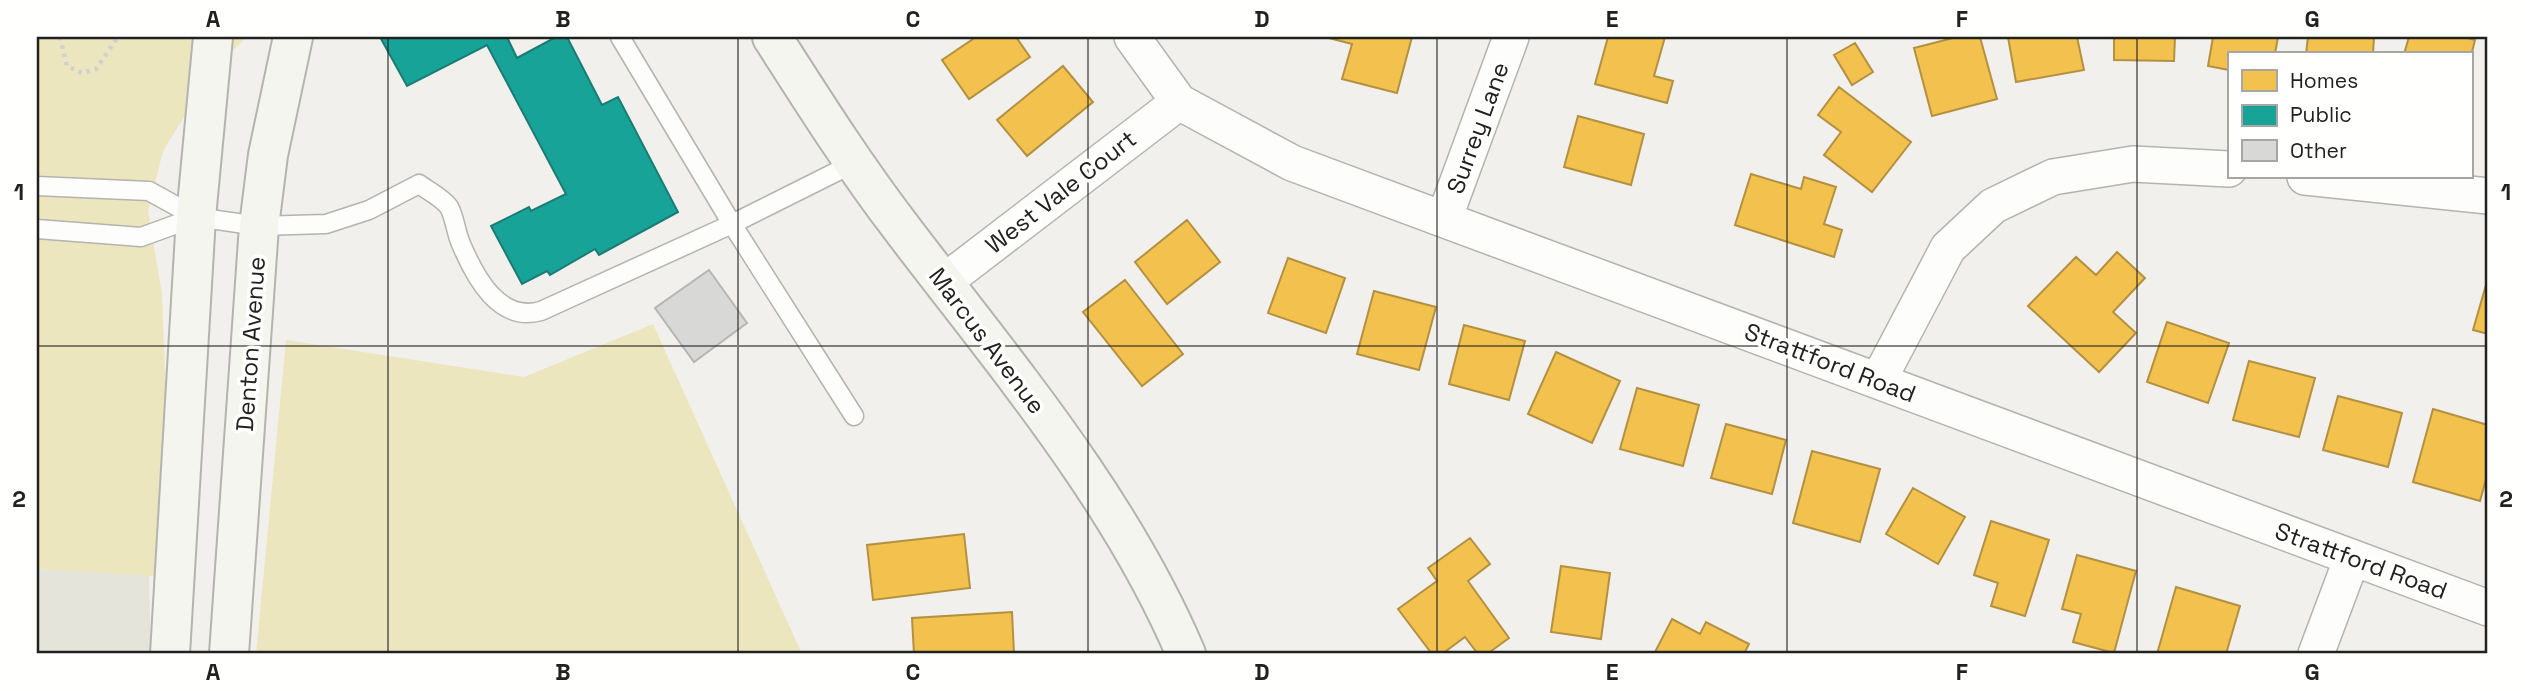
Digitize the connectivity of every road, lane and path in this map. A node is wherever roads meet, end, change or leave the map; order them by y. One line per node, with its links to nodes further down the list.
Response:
1 (60, 37): 2 (path)
2 (118, 37)
3 (213, 37): 15 (main road)
4 (293, 37): 18 (main road, Denton Avenue)
5 (621, 37): 17 (lane)
6 (772, 37): 10 (main road, Marcus Avenue)
7 (1132, 37): 9 (street)
8 (1511, 37): 16 (street, Surrey Lane)
9 (1178, 102): 16 (street, Strattford Road); 20 (street, West Vale Court)
10 (854, 163): 17 (lane); 20 (main road, Marcus Avenue)
11 (2228, 169): 21 (street)
12 (2315, 178): 14 (street)
13 (37, 186): 15 (lane)
14 (2488, 196)
15 (196, 217): 18 (lane); 19 (lane); 25 (main road)
16 (1444, 219): 21 (street, Strattford Road)
17 (732, 224): 18 (lane); 22 (lane)
18 (259, 226): 26 (main road, Denton Avenue)
19 (37, 229)
20 (944, 282): 27 (main road, Marcus Avenue)
21 (1878, 381): 23 (street, Strattford Road)
22 (854, 416)
23 (2352, 558): 24 (street, Strattford Road); 28 (street)
24 (2488, 608)
25 (170, 654)
26 (229, 654)
27 (1186, 654)
28 (2316, 654)

